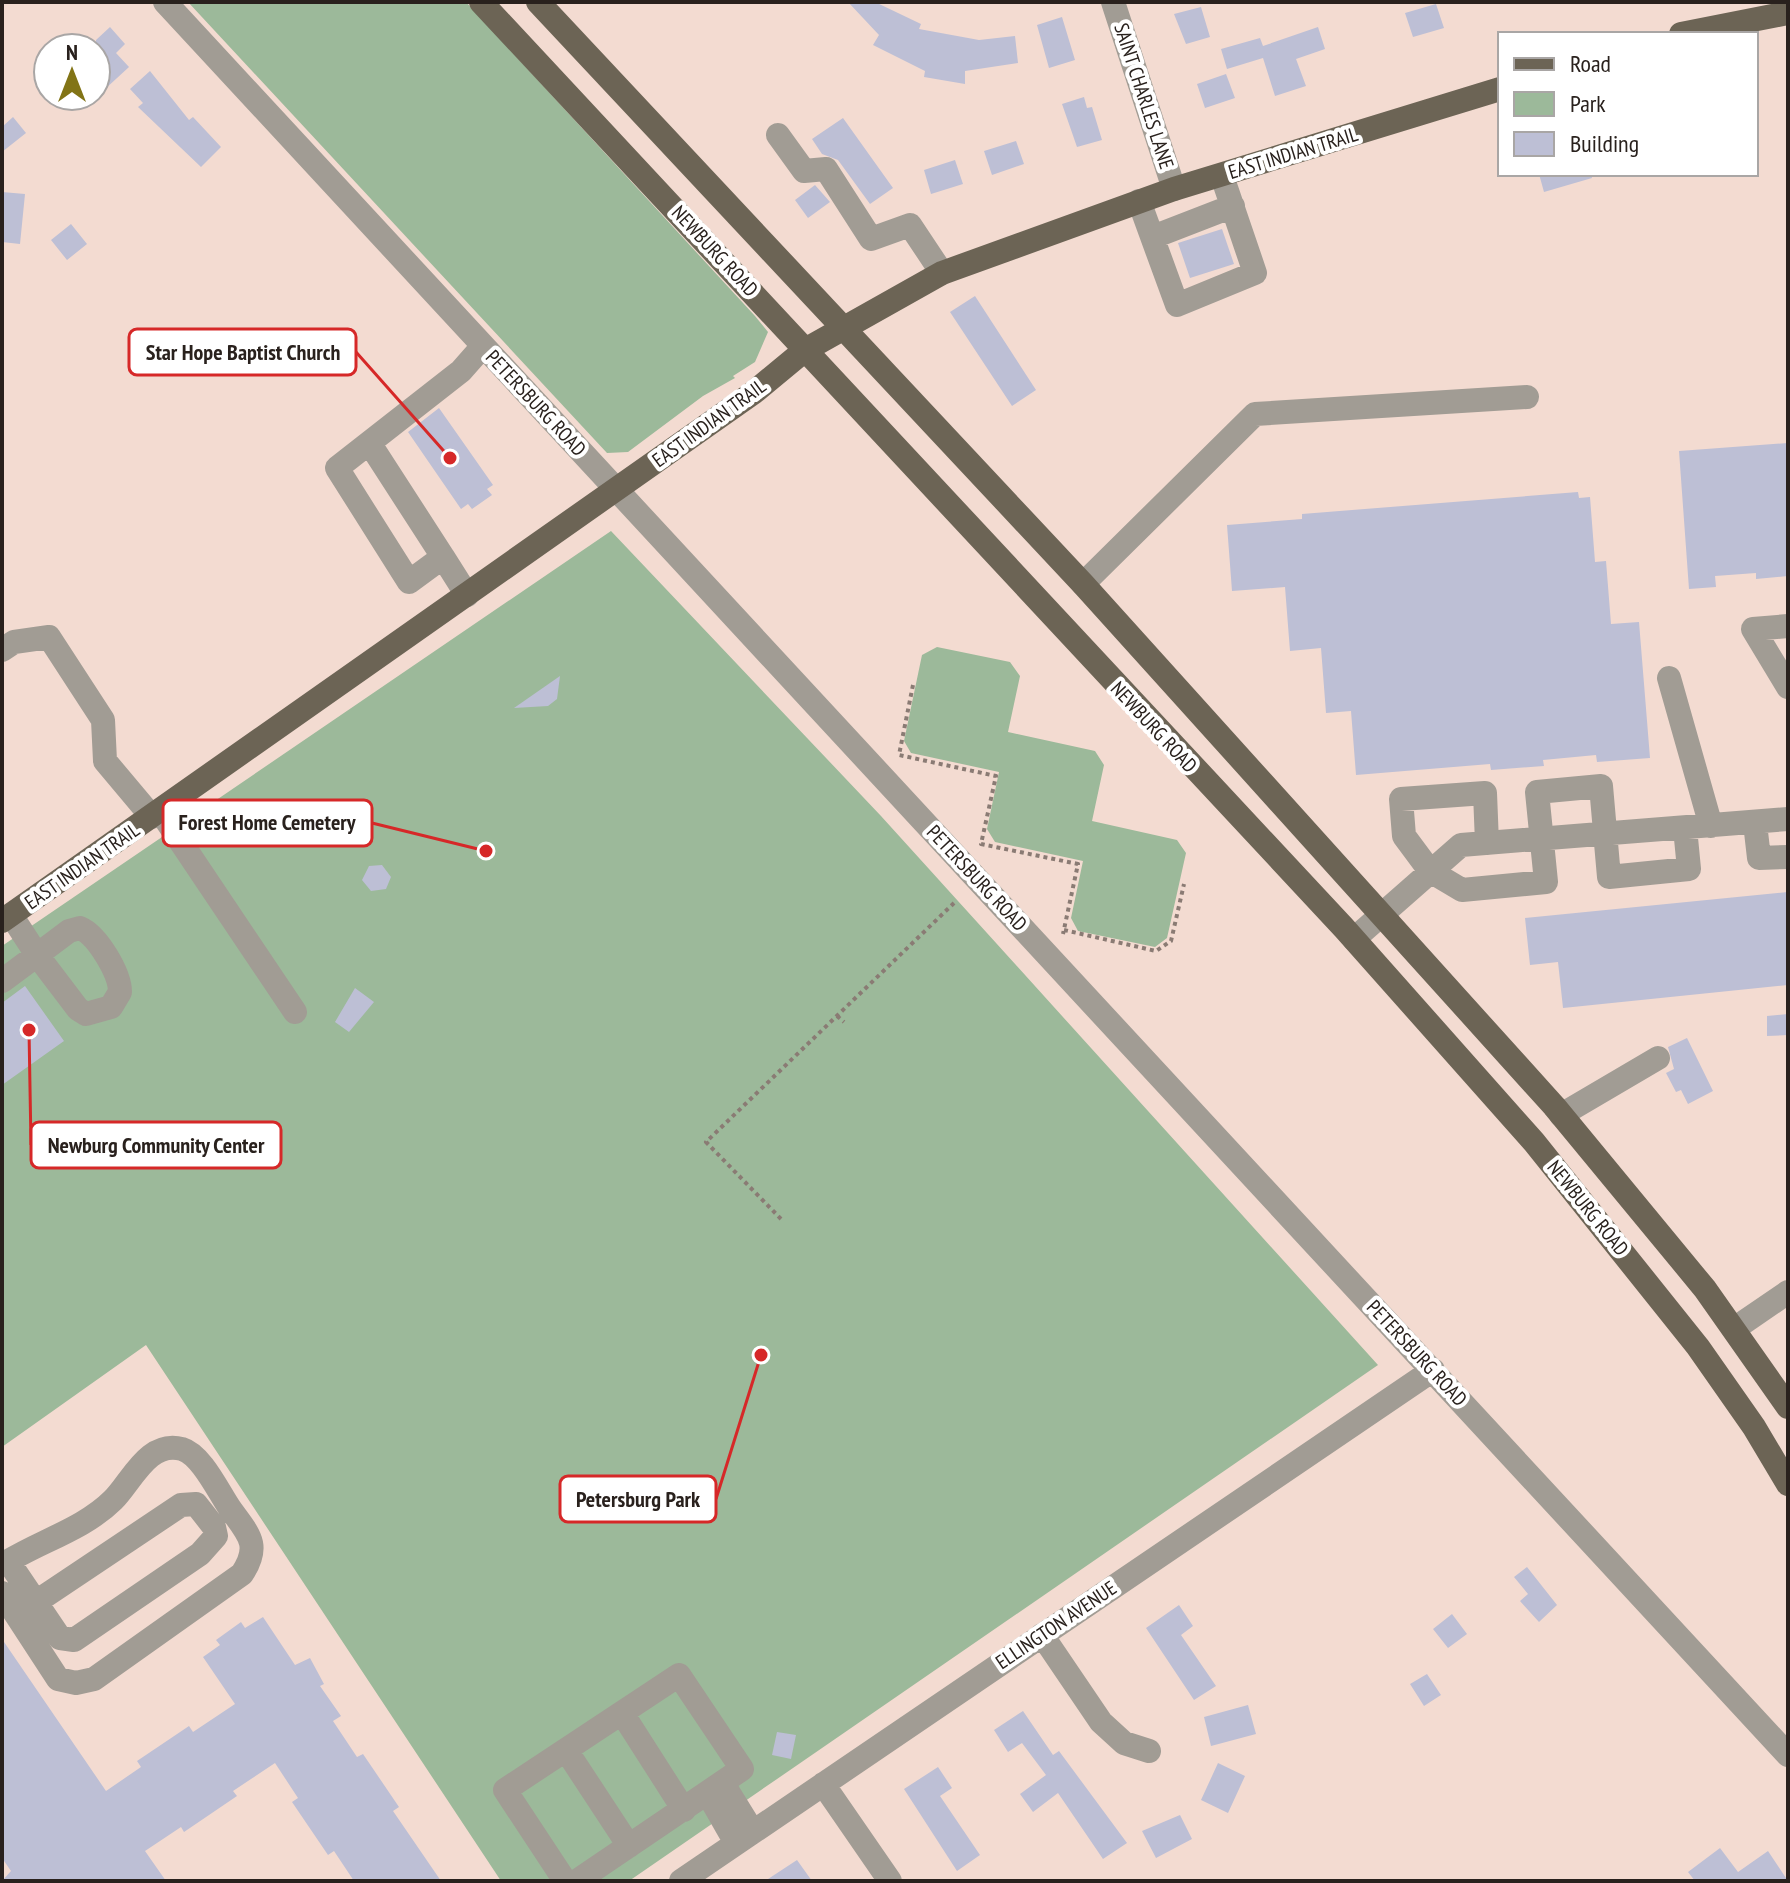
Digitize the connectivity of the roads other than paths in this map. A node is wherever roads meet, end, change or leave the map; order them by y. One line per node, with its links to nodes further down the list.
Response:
1 (165, 2): 16 (street, PETERSBURG ROAD)
2 (481, 2): 17 (main road, NEWBURG ROAD)
3 (538, 2): 15 (main road, NEWBURG ROAD)
4 (1113, 2): 10 (street, SAINT CHARLES LANE)
5 (1788, 13): 6 (main road)
6 (1691, 32)
7 (1498, 90): 9 (main road, EAST INDIAN TRAIL)
8 (778, 135): 14 (street)
9 (1222, 176): 10 (main road, EAST INDIAN TRAIL); 12 (street)
10 (1174, 189): 11 (main road, EAST INDIAN TRAIL)
11 (1139, 201): 13 (street); 14 (main road, EAST INDIAN TRAIL)
12 (1233, 206): 13 (street); 13 (street)
13 (1153, 237)
14 (942, 273): 15 (main road, EAST INDIAN TRAIL)
15 (844, 326): 17 (main road, EAST INDIAN TRAIL); 22 (main road, NEWBURG ROAD)
16 (483, 346): 19 (street); 20 (street, PETERSBURG ROAD)
17 (805, 350): 20 (main road, EAST INDIAN TRAIL); 40 (main road, NEWBURG ROAD)
18 (1527, 397): 22 (street)
19 (370, 444): 21 (street); 21 (street)
20 (617, 490): 23 (main road, EAST INDIAN TRAIL); 48 (street, PETERSBURG ROAD)
21 (443, 557): 23 (street)
22 (1083, 584): 38 (main road, NEWBURG ROAD)
23 (467, 595): 28 (main road, EAST INDIAN TRAIL)
24 (1788, 626): 27 (street)
25 (2, 650): 28 (street)
26 (1669, 678): 30 (street)
27 (1788, 687)
28 (156, 814): 39 (main road, EAST INDIAN TRAIL); 43 (street)
29 (1755, 823): 30 (street); 32 (street); 36 (street)
30 (1711, 826): 31 (street)
31 (1685, 828): 33 (street); 33 (street)
32 (1787, 828)
33 (1605, 834): 34 (street); 34 (street)
34 (1541, 839): 35 (street); 37 (street)
35 (1487, 843): 37 (street); 37 (street)
36 (1788, 857)
37 (1430, 871): 38 (street)
38 (1380, 916): 40 (street); 45 (main road, NEWBURG ROAD)
39 (6, 918): 41 (street)
40 (1354, 939): 50 (main road, NEWBURG ROAD)
41 (37, 955): 41 (street); 42 (street)
42 (2, 981)
43 (295, 1012)
44 (1658, 1058): 45 (street)
45 (1561, 1115): 47 (main road, NEWBURG ROAD)
46 (1788, 1292): 47 (street)
47 (1734, 1329): 49 (main road, NEWBURG ROAD)
48 (1433, 1370): 54 (street, ELLINGTON AVENUE); 58 (street, PETERSBURG ROAD)
49 (1788, 1407)
50 (1788, 1484)
51 (5, 1563): 52 (street); 53 (street)
52 (2, 1593)
53 (36, 1602): 53 (street)
54 (1042, 1635): 57 (street); 59 (street, ELLINGTON AVENUE)
55 (622, 1713): 56 (street); 60 (street); 61 (street)
56 (566, 1750): 63 (street); 64 (street)
57 (1149, 1751)
58 (1788, 1755)
59 (823, 1784): 62 (street, ELLINGTON AVENUE); 67 (street)
60 (716, 1789): 61 (street); 62 (street)
61 (684, 1810): 63 (street)
62 (745, 1837): 66 (street, ELLINGTON AVENUE)
63 (629, 1846): 65 (street)
64 (565, 1881)
65 (577, 1881)
66 (681, 1881)
67 (890, 1881)

